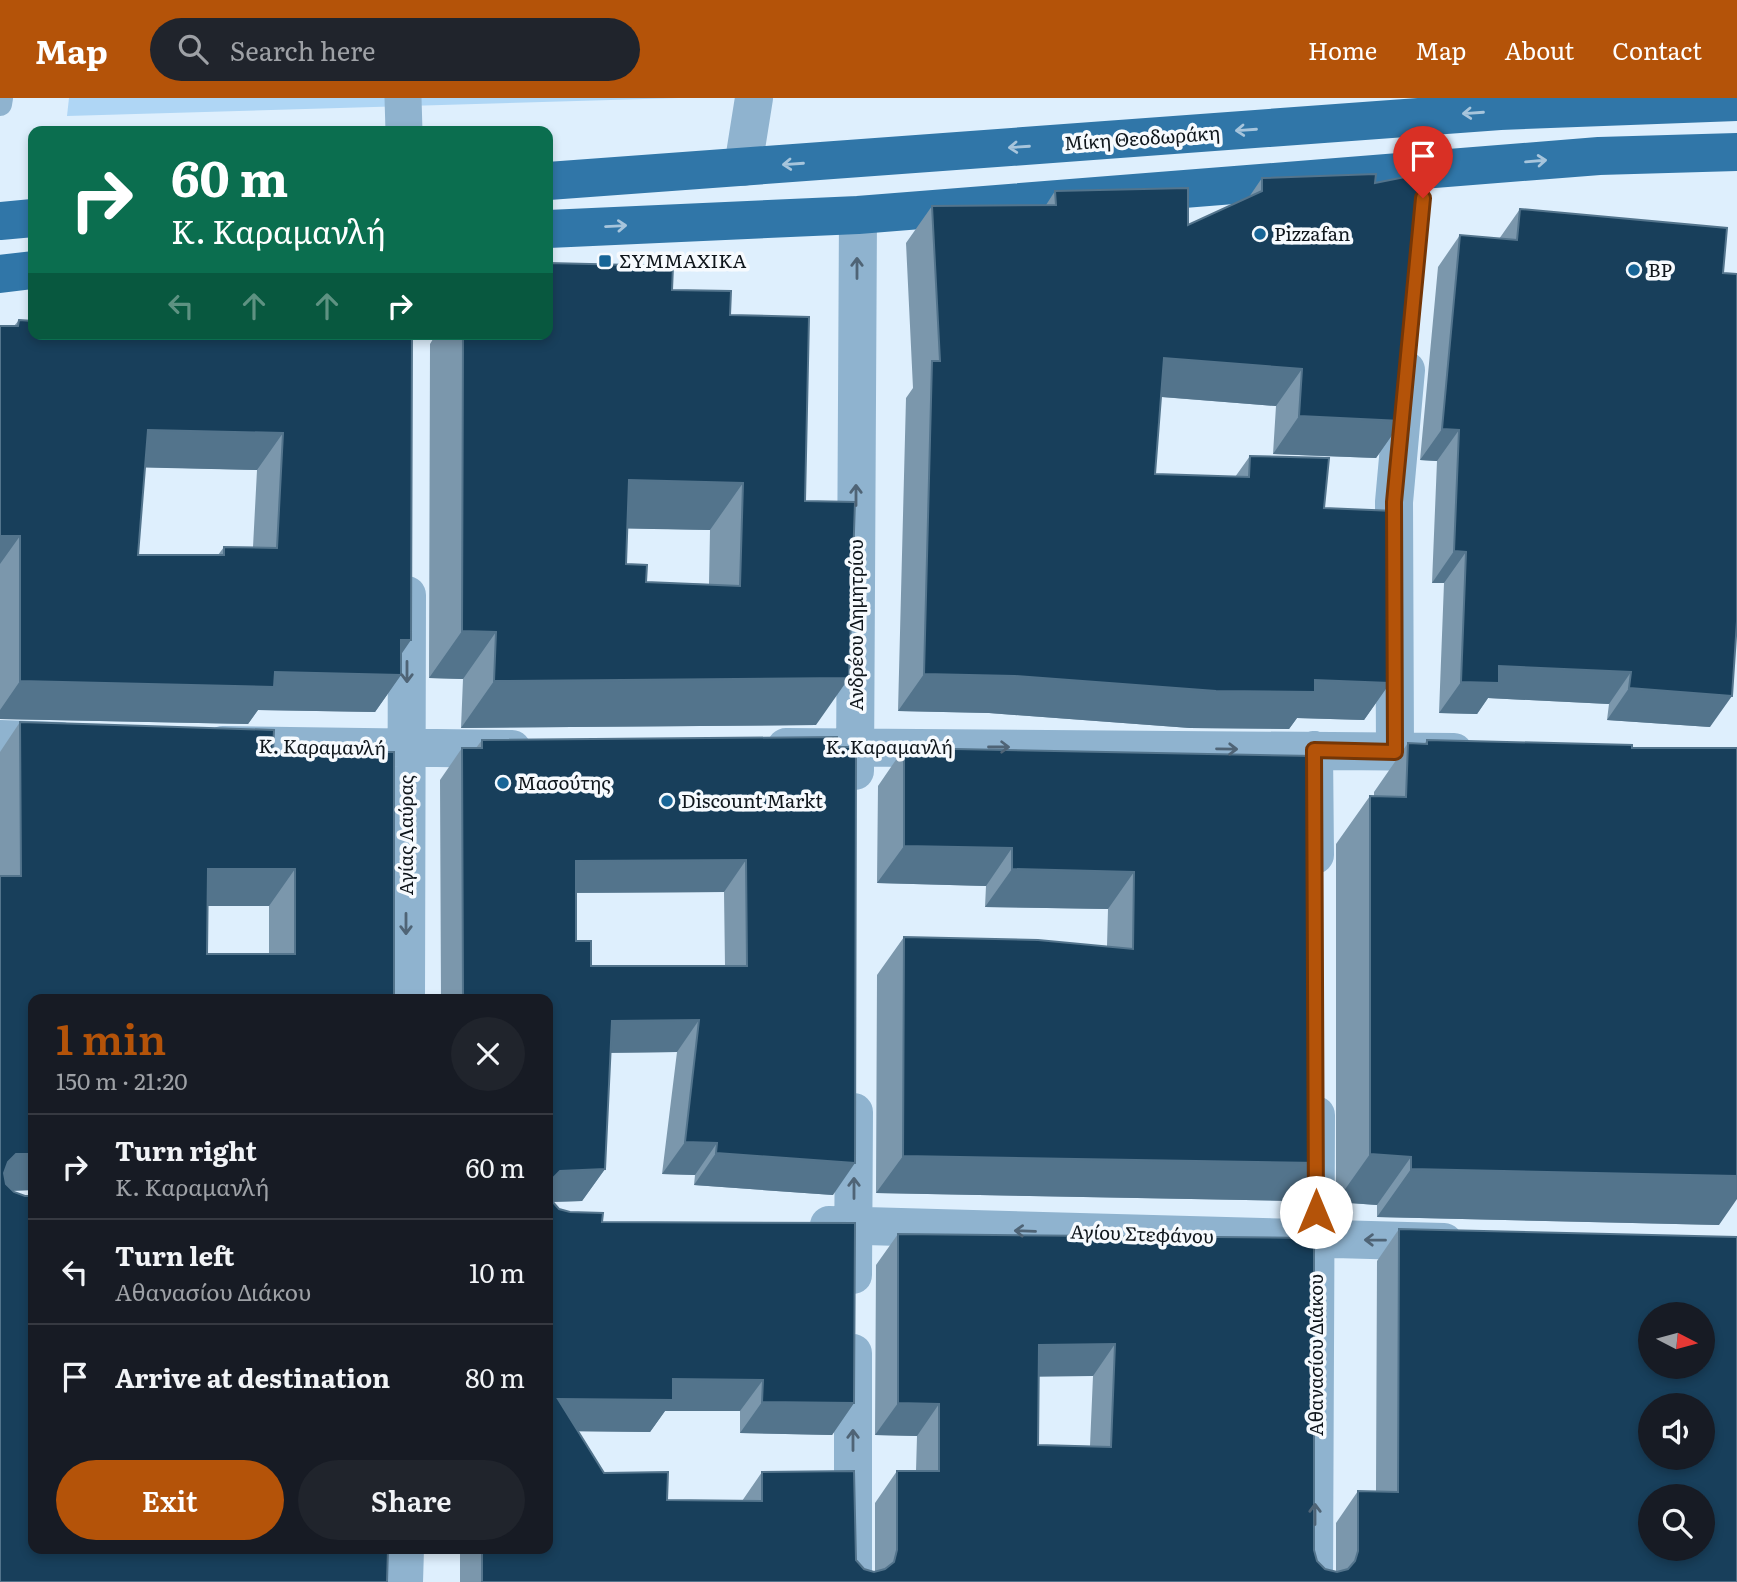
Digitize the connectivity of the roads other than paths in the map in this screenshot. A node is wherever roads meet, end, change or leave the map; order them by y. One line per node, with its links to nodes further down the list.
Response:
1 (1, 98): 5 (lane)
2 (403, 98): 6 (street)
3 (754, 98): 8 (street)
4 (1724, 100): 8 (highway, Μίκη Θεοδωράκη, one-way to 8)
5 (0, 104)
6 (404, 126)
7 (1737, 152): 9 (highway, one-way to 7)
8 (743, 167): 10 (highway, Μίκη Θεοδωράκη)
9 (1425, 170): 11 (street); 12 (highway)
10 (553, 181)
11 (1421, 212)
12 (858, 215): 15 (highway, one-way to 12); 24 (street, Ανδρέου Δημητρίου, one-way to 12)
13 (28, 218): 14 (highway)
14 (0, 221)
15 (553, 229)
16 (28, 271): 17 (highway)
17 (0, 274)
18 (1409, 336): 28 (street)
19 (407, 556): 26 (street, Αγίας Λαύρας, one-way to 26)
20 (0, 739): 21 (street)
21 (95, 742)
22 (190, 744): 26 (street, Κ. Καραμανλή)
23 (746, 747): 24 (street, Κ. Καραμανλή)
24 (855, 747): 27 (street, Κ. Καραμανλή, one-way to 27); 30 (street, Ανδρέου Δημητρίου)
25 (542, 749): 26 (street, Κ. Καραμανλή)
26 (407, 750): 32 (street, Αγίας Λαύρας, one-way to 32)
27 (1314, 750): 28 (street, Κ. Καραμανλή); 31 (street)
28 (1395, 752): 29 (street, Κ. Καραμανλή)
29 (1490, 752)
30 (855, 802)
31 (1315, 890)
32 (406, 994)
33 (854, 1075): 36 (street, one-way to 33)
34 (1315, 1086): 37 (street, Αθανασίου Διάκου)
35 (798, 1225): 36 (street, Αγίου Στεφάνου)
36 (853, 1225): 37 (street, Αγίου Στεφάνου, one-way to 36); 41 (street, one-way to 36)
37 (1316, 1239): 38 (street, Αγίου Στεφάνου, one-way to 37); 42 (street, Αθανασίου Διάκου, one-way to 37)
38 (1479, 1242)
39 (405, 1554): 40 (street)
40 (404, 1582)
41 (853, 1582)
42 (1314, 1582)

